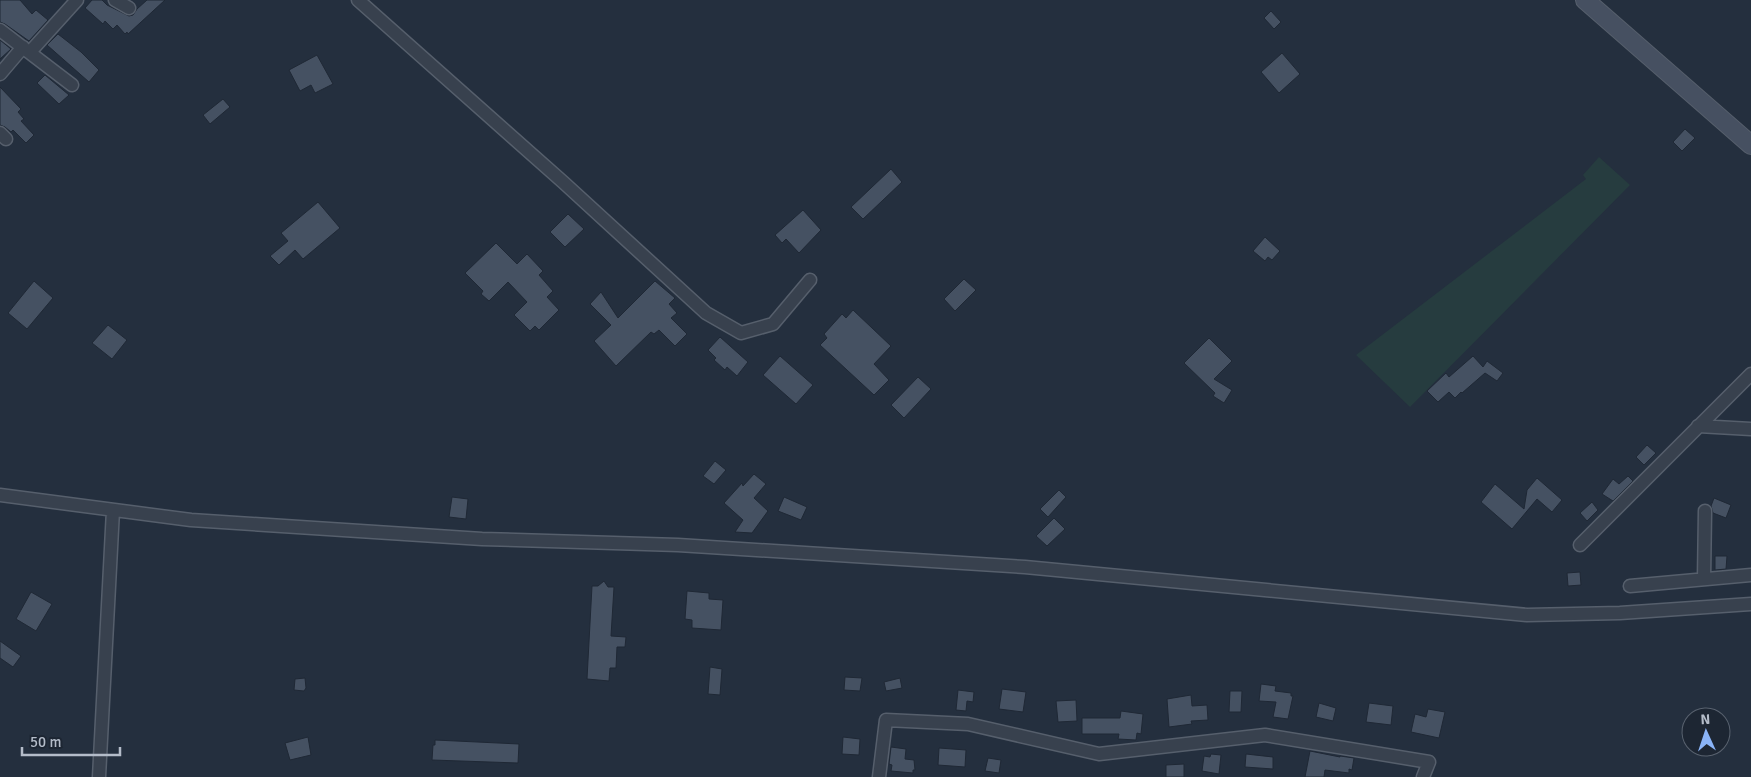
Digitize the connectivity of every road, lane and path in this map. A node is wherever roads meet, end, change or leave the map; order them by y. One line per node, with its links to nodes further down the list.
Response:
1 (77, 0): 7 (street)
2 (115, 0): 5 (street)
3 (358, 0): 11 (street)
4 (1585, 0): 10 (street)
5 (129, 8)
6 (0, 30): 7 (street)
7 (26, 49): 8 (street); 9 (street)
8 (0, 74)
9 (72, 85)
10 (1751, 145)
11 (810, 280)
12 (1751, 374): 13 (street)
13 (1698, 426): 14 (street); 18 (street)
14 (1751, 429)
15 (0, 495): 16 (street)
16 (113, 510): 22 (street); 23 (street)
17 (1705, 510): 20 (street)
18 (1580, 545)
19 (1751, 575): 20 (street)
20 (1704, 579): 21 (street)
21 (1630, 586)
22 (1751, 604)
23 (99, 777)
24 (879, 777): 25 (street)
25 (1423, 777)

